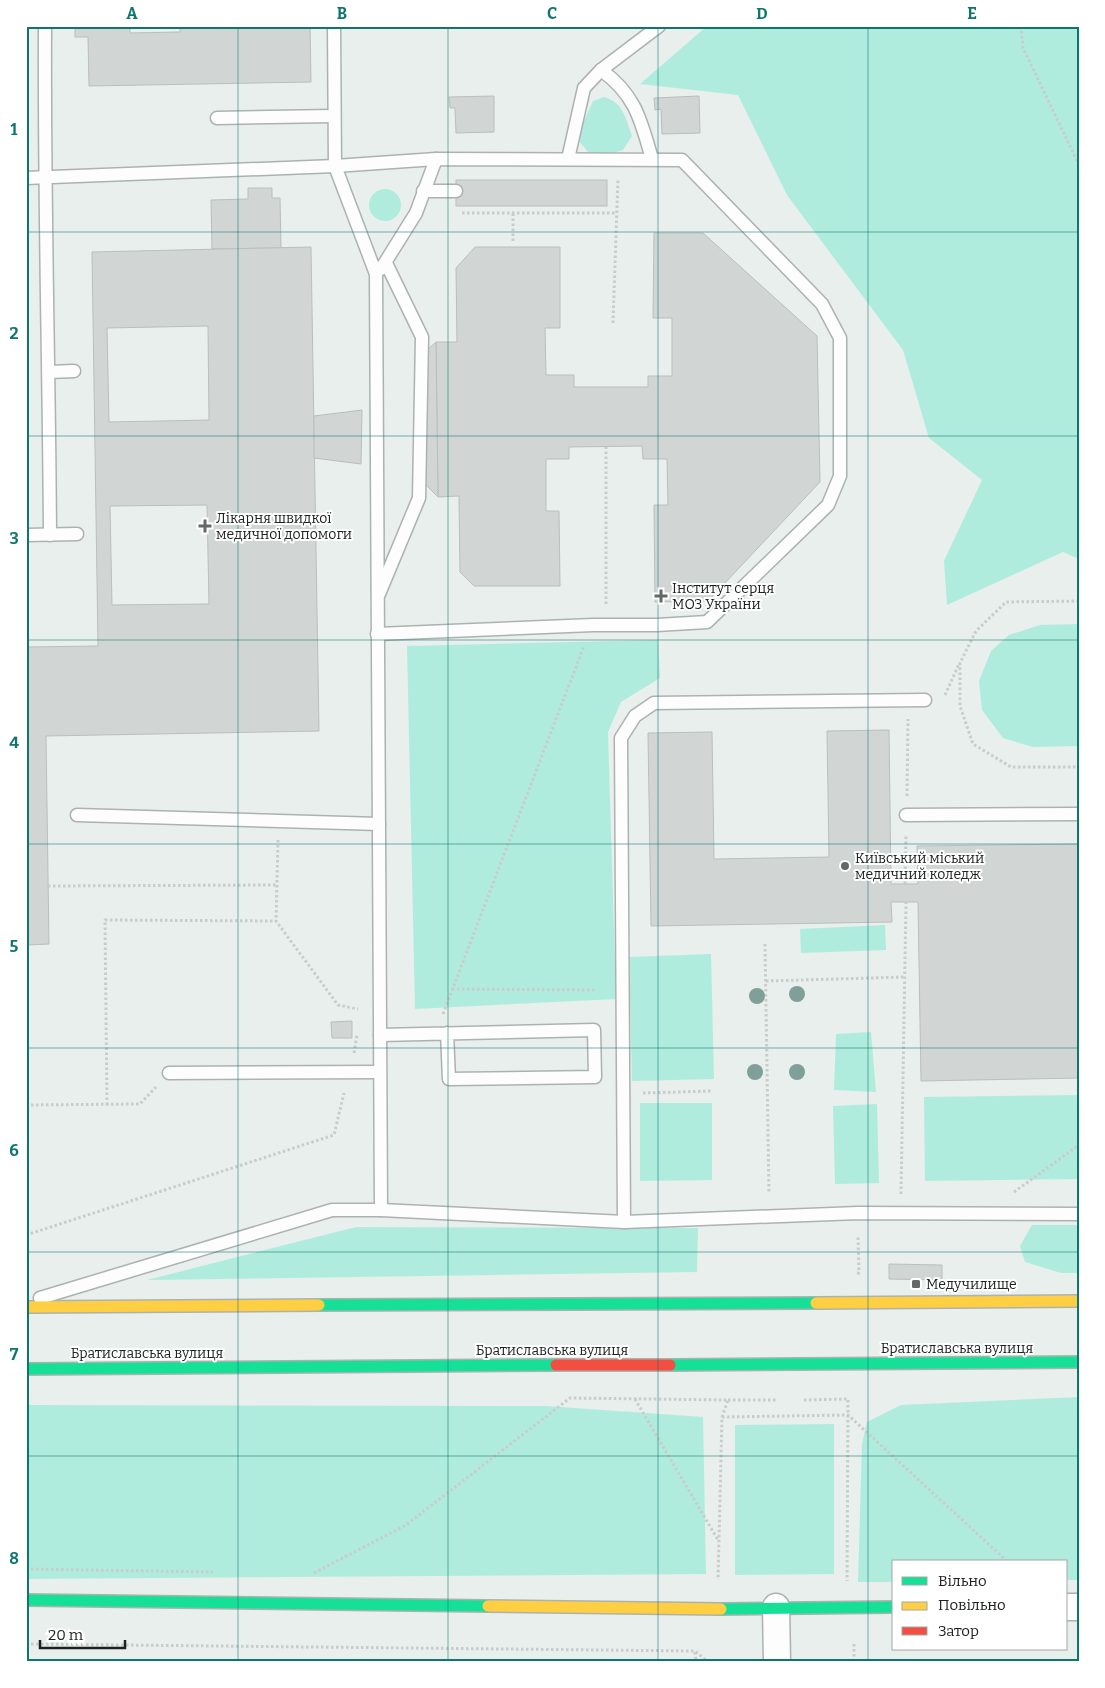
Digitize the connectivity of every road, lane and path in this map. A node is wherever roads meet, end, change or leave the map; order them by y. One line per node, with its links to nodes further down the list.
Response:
1 (45, 26): 14 (lane)
2 (334, 26): 6 (lane)
3 (659, 26): 5 (lane)
4 (1021, 26): 12 (path)
5 (601, 70): 9 (lane); 11 (lane)
6 (334, 116): 7 (lane); 13 (lane)
7 (217, 118)
8 (436, 158): 9 (lane); 13 (lane); 16 (lane)
9 (568, 159): 10 (lane)
10 (619, 159): 11 (lane); 20 (path)
11 (652, 160): 33 (lane)
12 (1079, 165)
13 (335, 166): 14 (lane); 23 (lane)
14 (44, 177): 15 (lane); 25 (lane)
15 (26, 178)
16 (423, 191): 17 (lane); 18 (lane)
17 (456, 191)
18 (416, 213): 19 (path); 22 (lane)
19 (513, 213): 20 (path); 21 (path)
20 (617, 213): 24 (path)
21 (513, 241)
22 (386, 263): 23 (lane); 31 (lane)
23 (376, 274): 31 (lane)
24 (613, 324)
25 (49, 372): 26 (lane); 30 (lane)
26 (74, 372)
27 (606, 447): 33 (path)
28 (77, 534): 30 (lane)
29 (26, 535): 30 (lane)
30 (50, 535)
31 (377, 599): 34 (lane)
32 (1079, 602): 35 (path)
33 (599, 625): 34 (lane); 50 (path)
34 (378, 634): 42 (lane)
35 (960, 663): 36 (path); 37 (path)
36 (926, 700): 60 (lane)
37 (1079, 767)
38 (77, 814): 41 (lane)
39 (1079, 814): 40 (lane)
40 (906, 815)
41 (279, 821): 42 (lane); 43 (path)
42 (378, 824): 54 (lane)
43 (276, 885): 44 (path); 46 (path)
44 (48, 886)
45 (906, 902): 48 (path)
46 (276, 921): 53 (path); 62 (path)
47 (765, 944): 49 (path)
48 (905, 977): 49 (path); 65 (path)
49 (766, 981): 64 (path)
50 (452, 989): 51 (path); 52 (path)
51 (595, 990)
52 (441, 1019)
53 (359, 1026): 54 (path); 56 (path)
54 (380, 1030): 55 (lane); 57 (lane)
55 (447, 1033): 55 (lane)
56 (350, 1072): 57 (lane); 58 (lane); 70 (path)
57 (380, 1072): 67 (lane)
58 (169, 1073): 62 (path)
59 (712, 1092): 60 (path)
60 (623, 1093): 69 (lane)
61 (26, 1104): 62 (path)
62 (106, 1104)
63 (1079, 1145): 66 (path)
64 (769, 1194)
65 (901, 1194)
66 (1012, 1194)
67 (380, 1210): 69 (lane); 74 (lane)
68 (1079, 1214): 69 (lane)
69 (624, 1222)
70 (26, 1235)
71 (858, 1237): 72 (path)
72 (852, 1273)
73 (1079, 1301): 75 (main road)
74 (26, 1302)
75 (26, 1307)
76 (1079, 1362): 77 (main road, Братиславська вулиця)
77 (26, 1369)
78 (635, 1399): 79 (path); 84 (path); 86 (path)
79 (728, 1400): 80 (path); 83 (path)
80 (777, 1400)
81 (804, 1400): 82 (path)
82 (848, 1415): 83 (path); 85 (path); 88 (path)
83 (722, 1417): 84 (path)
84 (719, 1540): 87 (path)
85 (1006, 1560)
86 (314, 1573)
87 (718, 1584)
88 (847, 1584)
89 (26, 1600): 90 (main road)
90 (776, 1607): 91 (main road); 97 (street)
91 (892, 1607)
92 (26, 1644): 94 (path)
93 (854, 1644): 98 (path)
94 (696, 1651): 95 (path); 96 (path)
95 (696, 1662)
96 (708, 1662)
97 (777, 1662)
98 (854, 1662)

